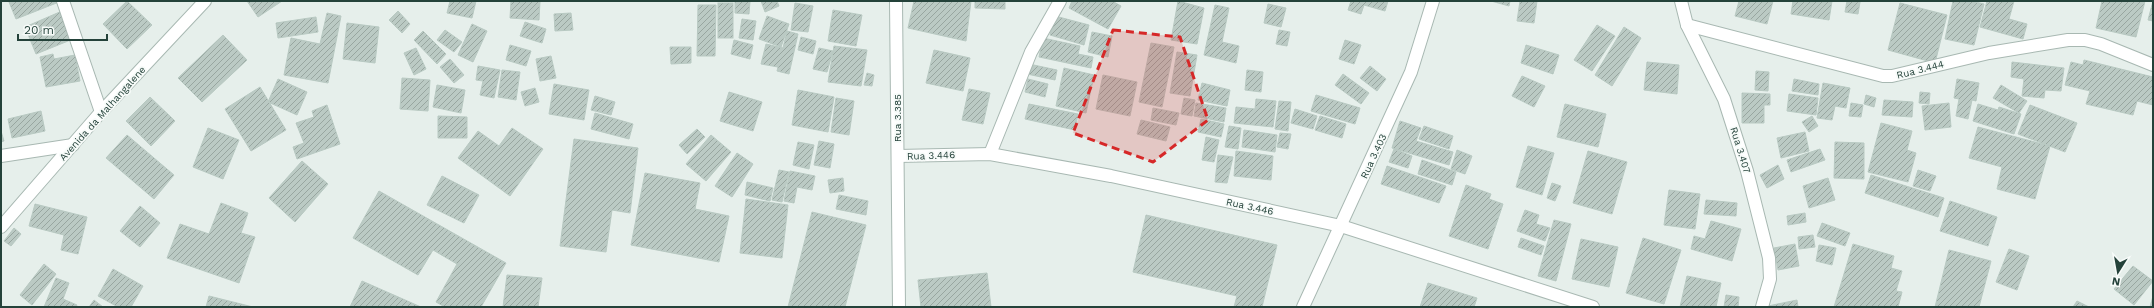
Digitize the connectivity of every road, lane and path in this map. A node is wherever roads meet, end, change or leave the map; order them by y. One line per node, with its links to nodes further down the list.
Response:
1 (63, 1): 9 (street)
2 (205, 1): 9 (street, Avenida da Malhangalene)
3 (896, 1): 13 (street, Rua 3.385)
4 (1060, 1): 11 (street)
5 (1433, 1): 14 (street, Rua 3.403)
6 (1681, 1): 7 (street, Rua 3.407)
7 (1687, 26): 8 (street, Rua 3.444); 19 (street, Rua 3.407)
8 (2153, 65)
9 (101, 112): 10 (street, Avenida da Malhangalene)
10 (73, 145): 12 (street); 15 (street, Avenida da Malhangalene)
11 (990, 154): 13 (street, Rua 3.446); 14 (street, Rua 3.446)
12 (1, 156)
13 (898, 156): 16 (street, Rua 3.385)
14 (1341, 226): 17 (street, Rua 3.403); 18 (street, Rua 3.446)
15 (1, 227)
16 (899, 307)
17 (1303, 307)
18 (1593, 307)
19 (1762, 307)

